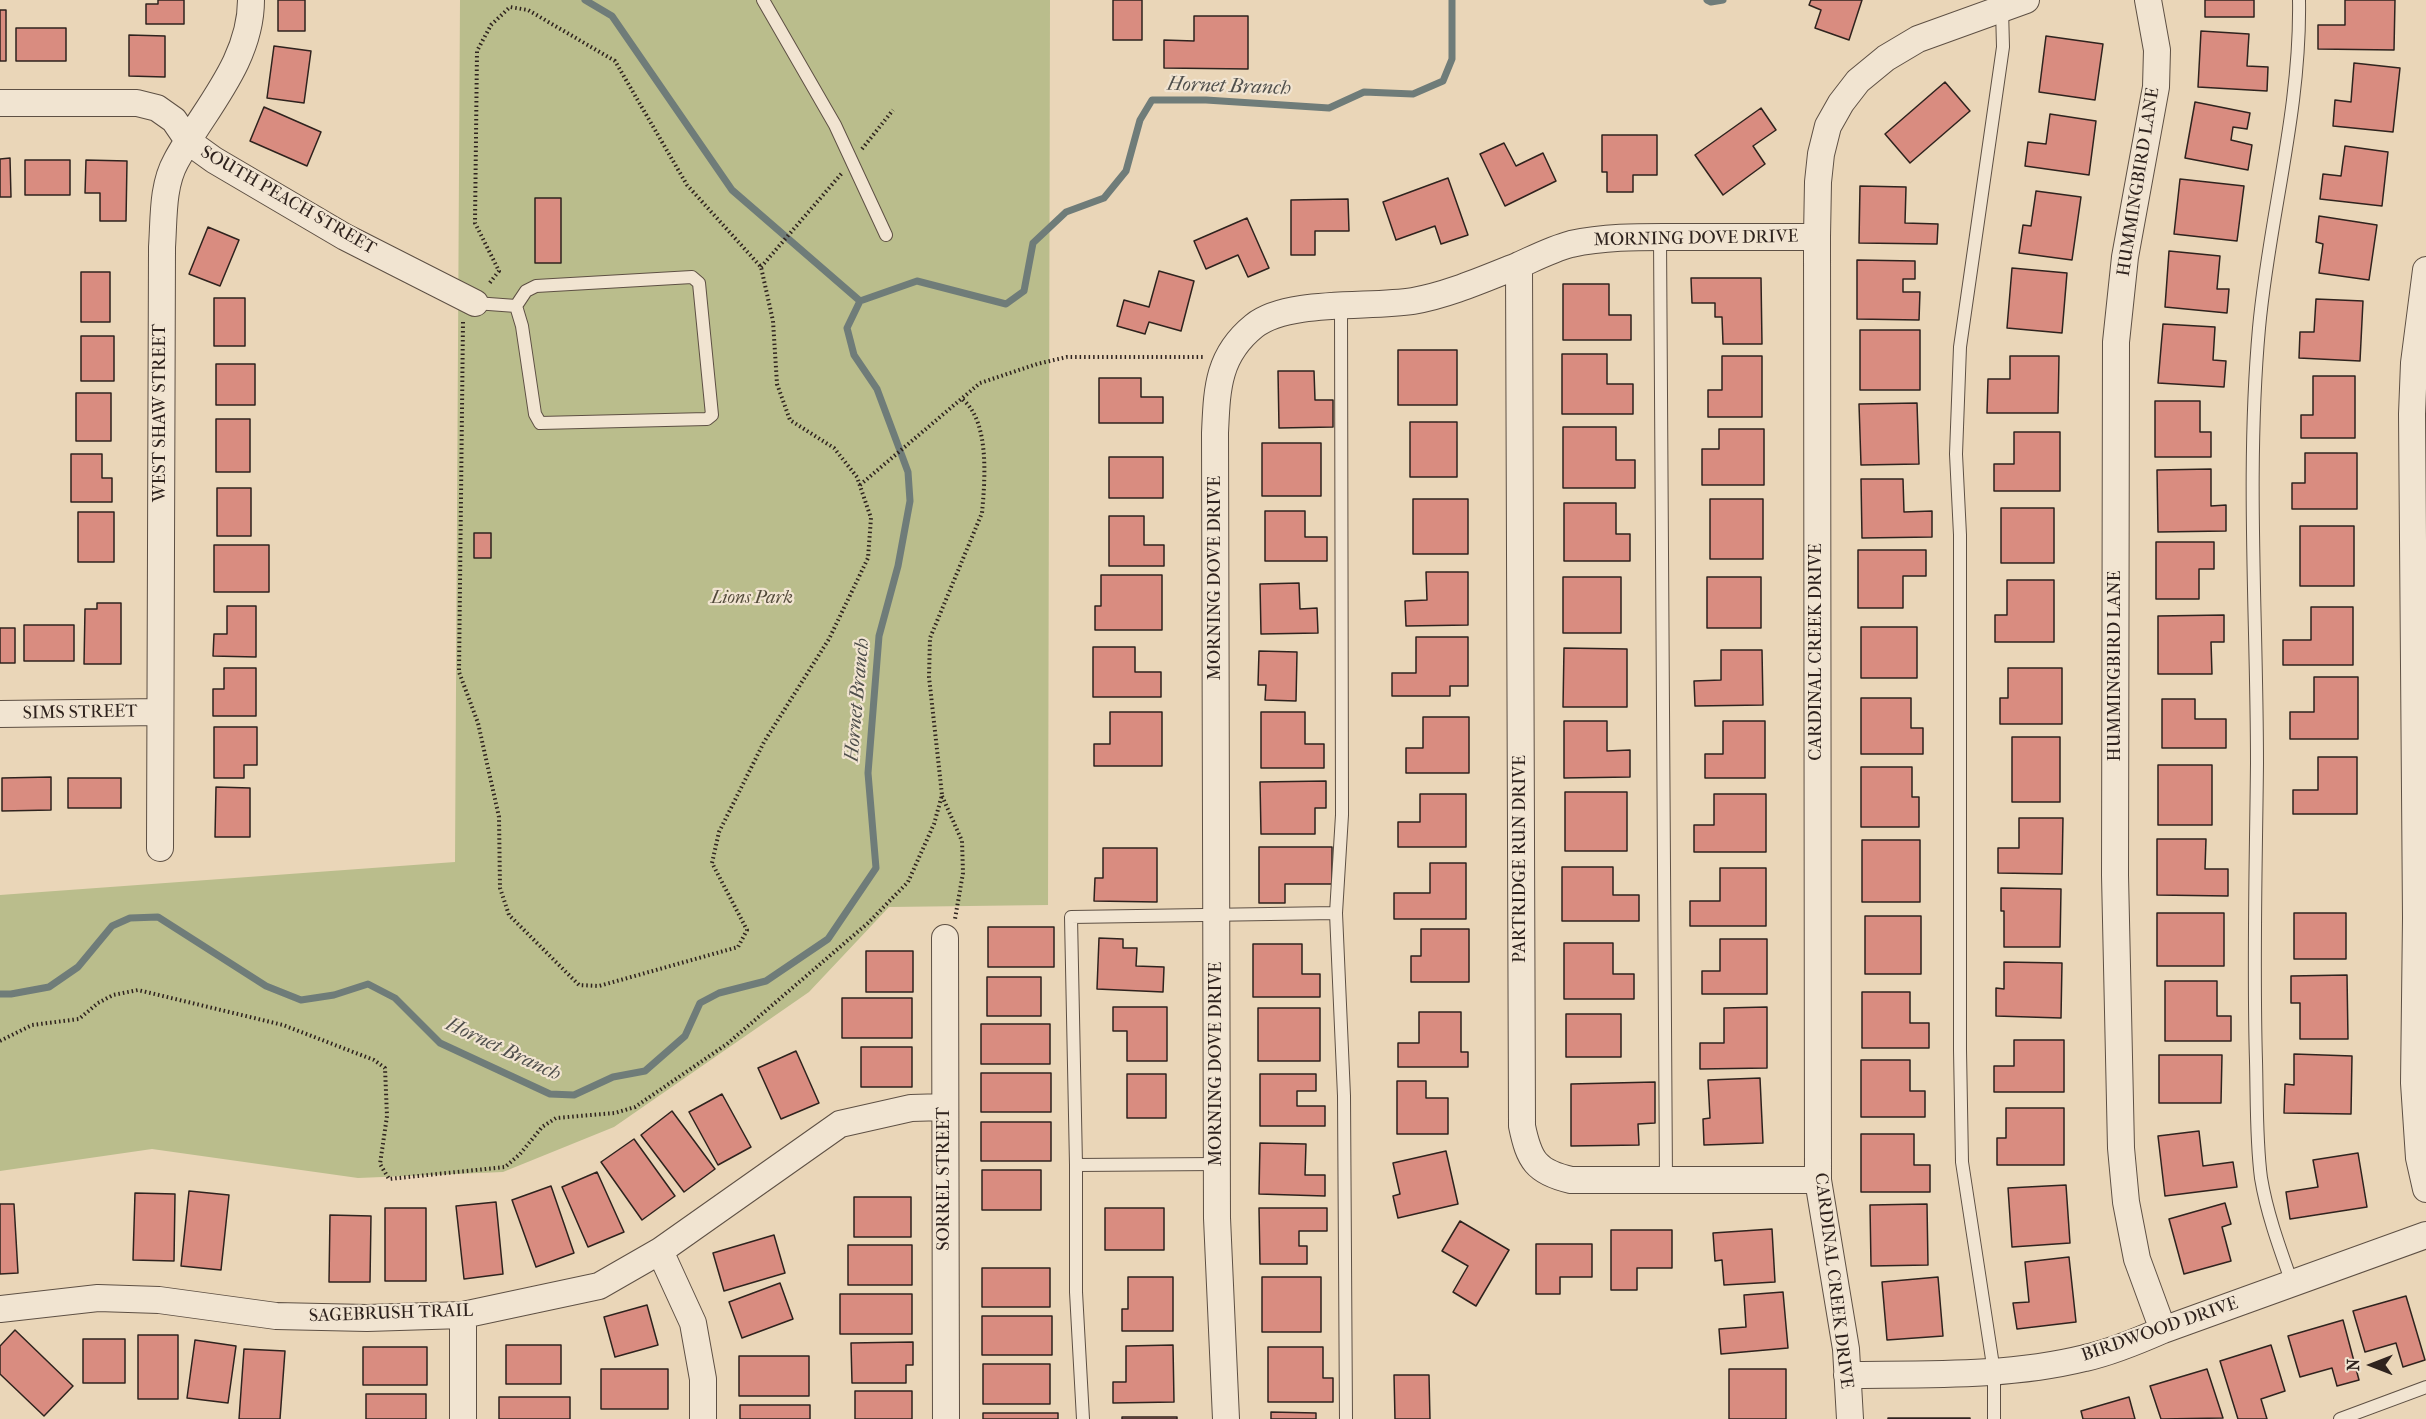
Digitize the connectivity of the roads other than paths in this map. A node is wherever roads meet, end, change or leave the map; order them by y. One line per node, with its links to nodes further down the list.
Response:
1 (251, 0): 8 (street, WEST SHAW STREET)
2 (763, 0): 9 (lane)
3 (2026, 0): 6 (street, CARDINAL CREEK DRIVE)
4 (2148, 0): 34 (street, HUMMINGBIRD LANE)
5 (2299, 0): 31 (lane)
6 (2002, 9): 11 (street, CARDINAL CREEK DRIVE); 35 (lane)
7 (0, 103): 8 (street, SOUTH PEACH STREET)
8 (189, 142): 14 (street, SOUTH PEACH STREET); 17 (street, WEST SHAW STREET)
9 (886, 235)
10 (1660, 237): 11 (street, MORNING DOVE DRIVE); 12 (street, MORNING DOVE DRIVE); 26 (lane)
11 (1816, 237): 27 (street, CARDINAL CREEK DRIVE)
12 (1519, 265): 16 (street, MORNING DOVE DRIVE); 26 (street, PARTRIDGE RUN DRIVE)
13 (2426, 270): 28 (street)
14 (475, 302): 15 (lane)
15 (516, 306): 15 (lane)
16 (1341, 307): 20 (lane); 21 (street, MORNING DOVE DRIVE)
17 (160, 712): 18 (street, SIMS STREET); 19 (street, WEST SHAW STREET)
18 (0, 714)
19 (160, 848)
20 (1336, 913): 21 (lane); 43 (lane)
21 (1216, 916): 24 (street, MORNING DOVE DRIVE); 25 (lane)
22 (945, 942): 23 (street, SORREL STREET)
23 (945, 1107): 30 (street, SAGEBRUSH TRAIL); 40 (street, SORREL STREET)
24 (1217, 1164): 25 (lane); 42 (street, MORNING DOVE DRIVE)
25 (1076, 1165): 41 (lane)
26 (1666, 1180): 27 (street, PARTRIDGE RUN DRIVE)
27 (1818, 1180): 36 (street, CARDINAL CREEK DRIVE)
28 (2426, 1189)
29 (2426, 1234): 31 (street, BIRDWOOD DRIVE)
30 (660, 1251): 33 (street, SAGEBRUSH TRAIL); 39 (street)
31 (2292, 1283): 34 (street, BIRDWOOD DRIVE)
32 (0, 1309): 33 (street, SAGEBRUSH TRAIL)
33 (463, 1316): 38 (street)
34 (2163, 1330): 35 (street, BIRDWOOD DRIVE)
35 (1994, 1372): 36 (street, BIRDWOOD DRIVE); 45 (lane)
36 (1847, 1375): 44 (street, CARDINAL CREEK DRIVE)
37 (2426, 1387): 46 (lane)
38 (463, 1419)
39 (703, 1419)
40 (946, 1419)
41 (1083, 1419)
42 (1226, 1419)
43 (1346, 1419)
44 (1850, 1419)
45 (1994, 1419)
46 (2340, 1419)

